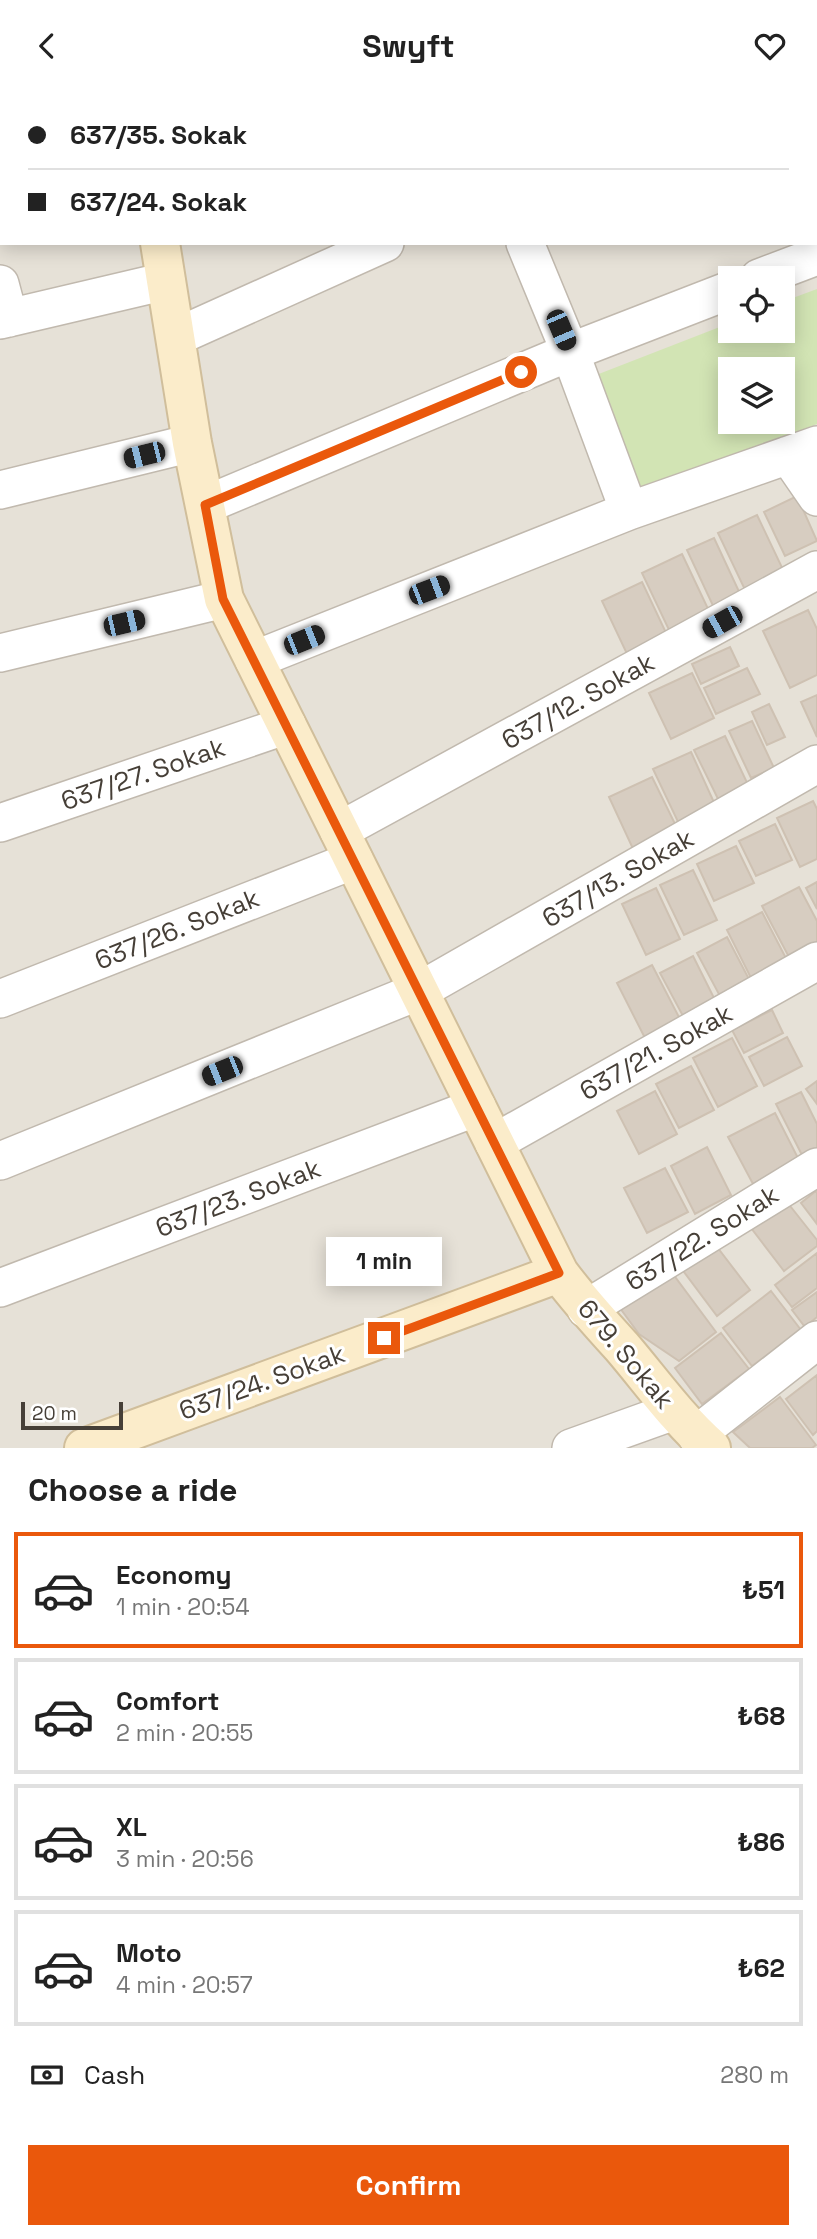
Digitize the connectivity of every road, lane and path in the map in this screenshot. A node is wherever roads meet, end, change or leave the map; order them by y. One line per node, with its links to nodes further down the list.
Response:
1 (160, 245): 6 (street, 679. Sokak)
2 (381, 245): 9 (street)
3 (525, 245): 10 (street)
4 (817, 256): 5 (street)
5 (791, 266)
6 (166, 281): 8 (street); 9 (street, 679. Sokak)
7 (718, 295): 10 (street)
8 (3, 307)
9 (176, 337): 11 (street, 679. Sokak)
10 (570, 352): 15 (street); 16 (street)
11 (192, 443): 13 (street); 15 (street, 679. Sokak)
12 (802, 450): 14 (street); 16 (street)
13 (0, 490)
14 (817, 497)
15 (205, 505): 18 (street, 679. Sokak)
16 (629, 511): 20 (street)
17 (817, 570): 24 (street, 637/12. Sokak)
18 (223, 599): 19 (street); 20 (street, 679. Sokak)
19 (0, 653)
20 (254, 660): 21 (street, 679. Sokak)
21 (287, 725): 23 (street, 637/27. Sokak); 24 (street, 679. Sokak)
22 (817, 764): 26 (street, 637/13. Sokak)
23 (0, 823)
24 (347, 845): 26 (street, 679. Sokak); 27 (street, 637/26. Sokak)
25 (817, 961): 29 (street, 637/21. Sokak)
26 (419, 991): 28 (street, 679. Sokak); 30 (street, 637/13. Sokak)
27 (0, 999)
28 (477, 1107): 29 (street, 679. Sokak); 33 (street, 637/23. Sokak)
29 (494, 1143): 32 (street, 679. Sokak)
30 (0, 1161)
31 (817, 1167): 34 (street, 637/22. Sokak)
32 (559, 1273): 34 (street, 679. Sokak); 37 (street, 637/24. Sokak)
33 (0, 1288)
34 (586, 1309): 36 (street, 679. Sokak)
35 (817, 1340): 36 (street)
36 (693, 1431): 38 (street)
37 (84, 1448)
38 (571, 1448)

